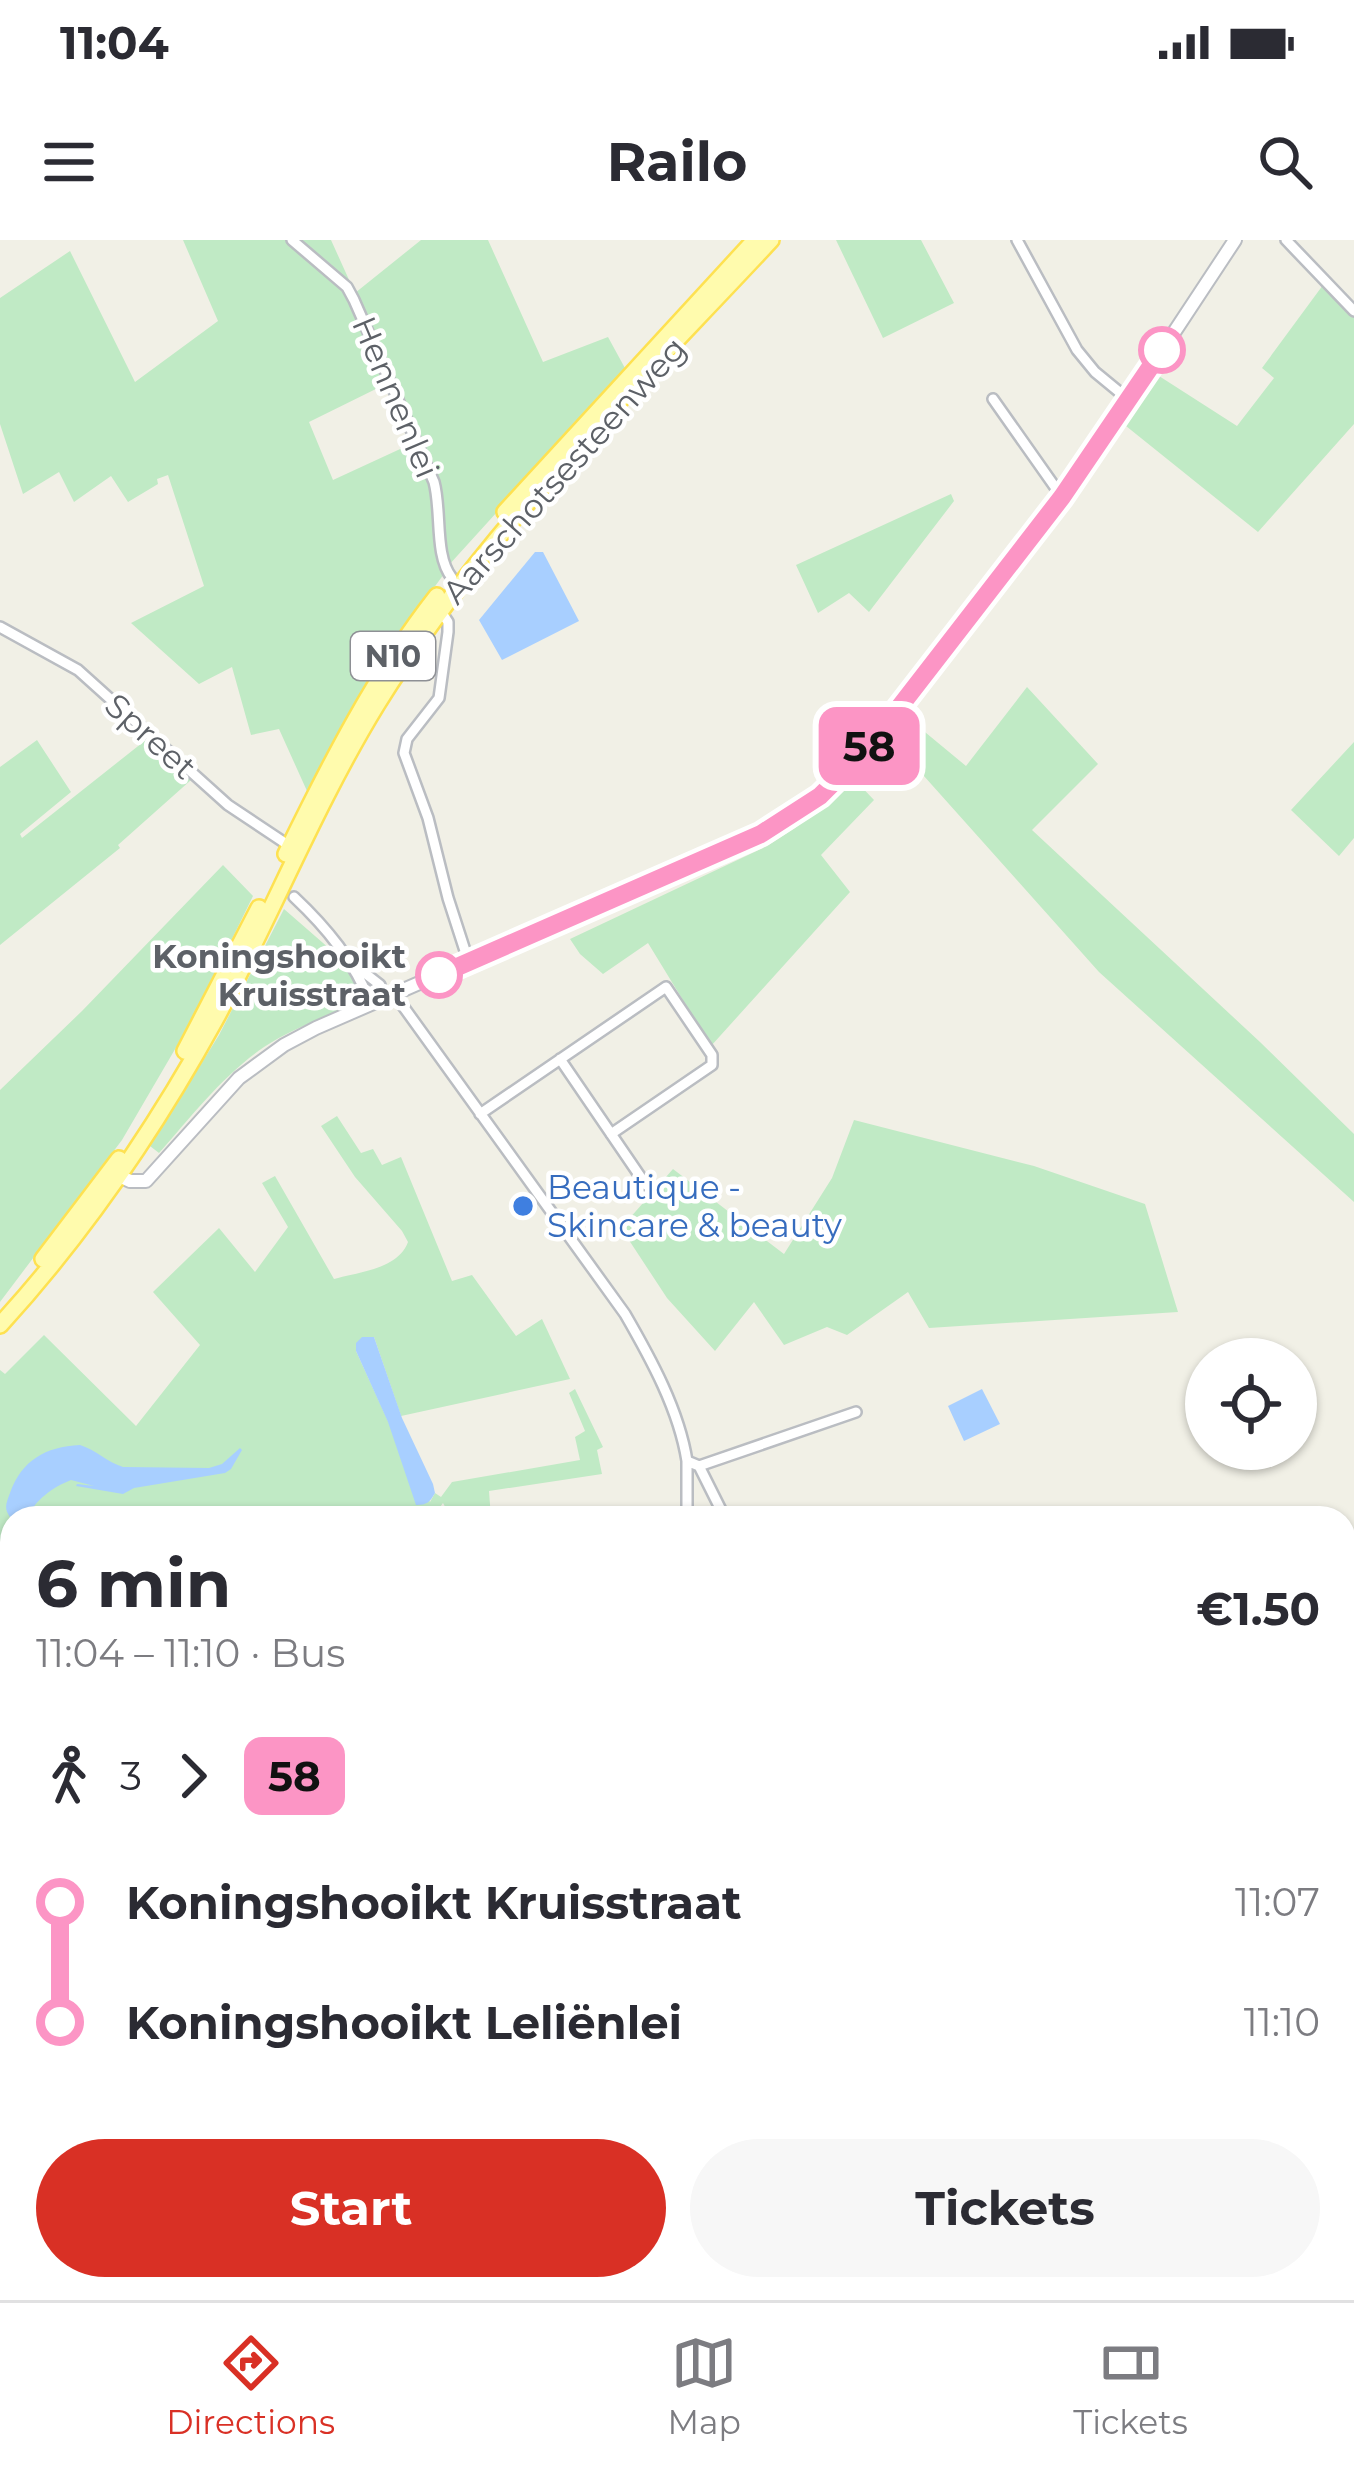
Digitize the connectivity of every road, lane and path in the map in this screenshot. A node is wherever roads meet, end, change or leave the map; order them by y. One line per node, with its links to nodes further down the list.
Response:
1 (292, 240): 11 (street, Hennenlei)
2 (755, 240): 11 (main road, Aarschotsesteenweg / N10)
3 (771, 240): 12 (main road, Aarschotsesteenweg / N10)
4 (1017, 240): 9 (street)
5 (1235, 240): 9 (street)
6 (1286, 240): 7 (street)
7 (1354, 311)
8 (993, 399): 10 (street)
9 (1129, 400): 10 (street)
10 (1062, 497): 16 (street)
11 (452, 578): 14 (main road, Aarschotsesteenweg / N10)
12 (439, 610): 14 (main road, Aarschotsesteenweg / N10); 16 (street)
13 (0, 626): 14 (street, Spreet)
14 (294, 848): 21 (main road, Aarschotsesteenweg / N10)
15 (294, 897): 17 (street)
16 (469, 963): 17 (street)
17 (383, 999): 19 (street); 21 (street)
18 (560, 1059): 19 (street); 20 (street); 20 (street)
19 (480, 1114): 27 (street)
20 (611, 1134): 22 (street)
21 (115, 1174): 23 (main road, Aarschotsesteenweg / N10)
22 (646, 1185)
23 (67, 1236): 24 (main road, Aarschotsesteenweg / N10); 25 (main road, Aarschotsesteenweg / N10)
24 (0, 1310)
25 (0, 1325)
26 (856, 1412): 27 (street)
27 (693, 1463): 28 (street); 29 (street)
28 (688, 1506)
29 (718, 1506)

